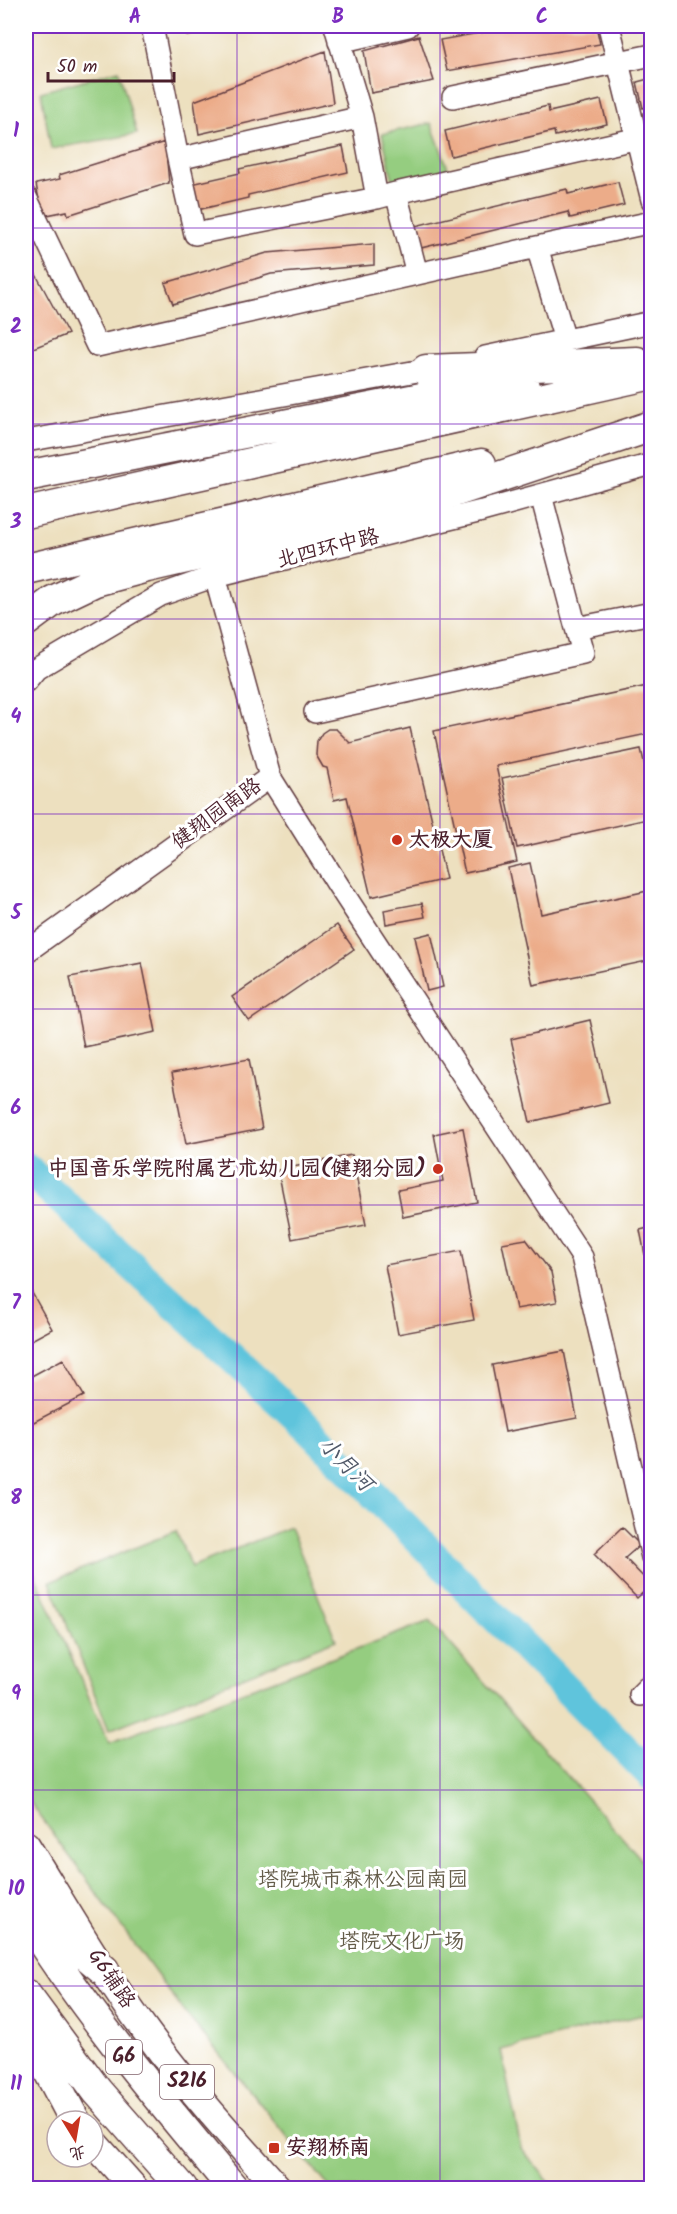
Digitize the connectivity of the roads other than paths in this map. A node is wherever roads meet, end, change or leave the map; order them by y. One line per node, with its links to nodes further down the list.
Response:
1 (152, 26): 10 (street)
2 (408, 26): 4 (street)
3 (609, 26): 6 (street)
4 (337, 34): 8 (street)
5 (651, 55): 6 (street)
6 (618, 64): 7 (street); 9 (street)
7 (453, 97)
8 (362, 117): 10 (street); 11 (street)
9 (644, 136): 11 (street); 13 (street)
10 (178, 159): 11 (street)
11 (387, 195): 16 (street)
12 (26, 197): 16 (street)
13 (651, 200)
14 (651, 222): 15 (street)
15 (537, 247): 16 (street); 18 (street)
16 (417, 274)
17 (651, 322): 18 (street)
18 (565, 340): 20 (street)
19 (651, 362): 20 (highway)
20 (426, 370): 24 (street)
21 (651, 374): 22 (highway)
22 (596, 385): 26 (highway); 28 (highway)
23 (651, 425): 29 (highway); 32 (highway)
24 (26, 441)
25 (651, 464): 27 (street, 北四环中路)
26 (26, 476)
27 (541, 495): 30 (street, 北四环中路); 33 (street)
28 (26, 513)
29 (26, 569)
30 (215, 576): 34 (street, 北四环中路); 36 (street, 健翔园南路)
31 (651, 612): 33 (street)
32 (26, 621)
33 (576, 628): 35 (street)
34 (26, 681)
35 (315, 712)
36 (270, 777): 37 (street, 健翔园南路); 38 (street)
37 (26, 952)
38 (651, 1557)
39 (26, 1845): 42 (main road, G6辅路 / S216)
40 (26, 1887): 42 (highway)
41 (26, 1917): 51 (highway, G6)
42 (104, 1970): 52 (main road, G6辅路 / S216)
43 (26, 1995): 50 (highway, G6)
44 (26, 2028): 47 (highway)
45 (26, 2061): 46 (main road)
46 (65, 2109)
47 (69, 2109)
48 (105, 2155): 49 (main road)
49 (134, 2188)
50 (182, 2188)
51 (233, 2188)
52 (278, 2188)

